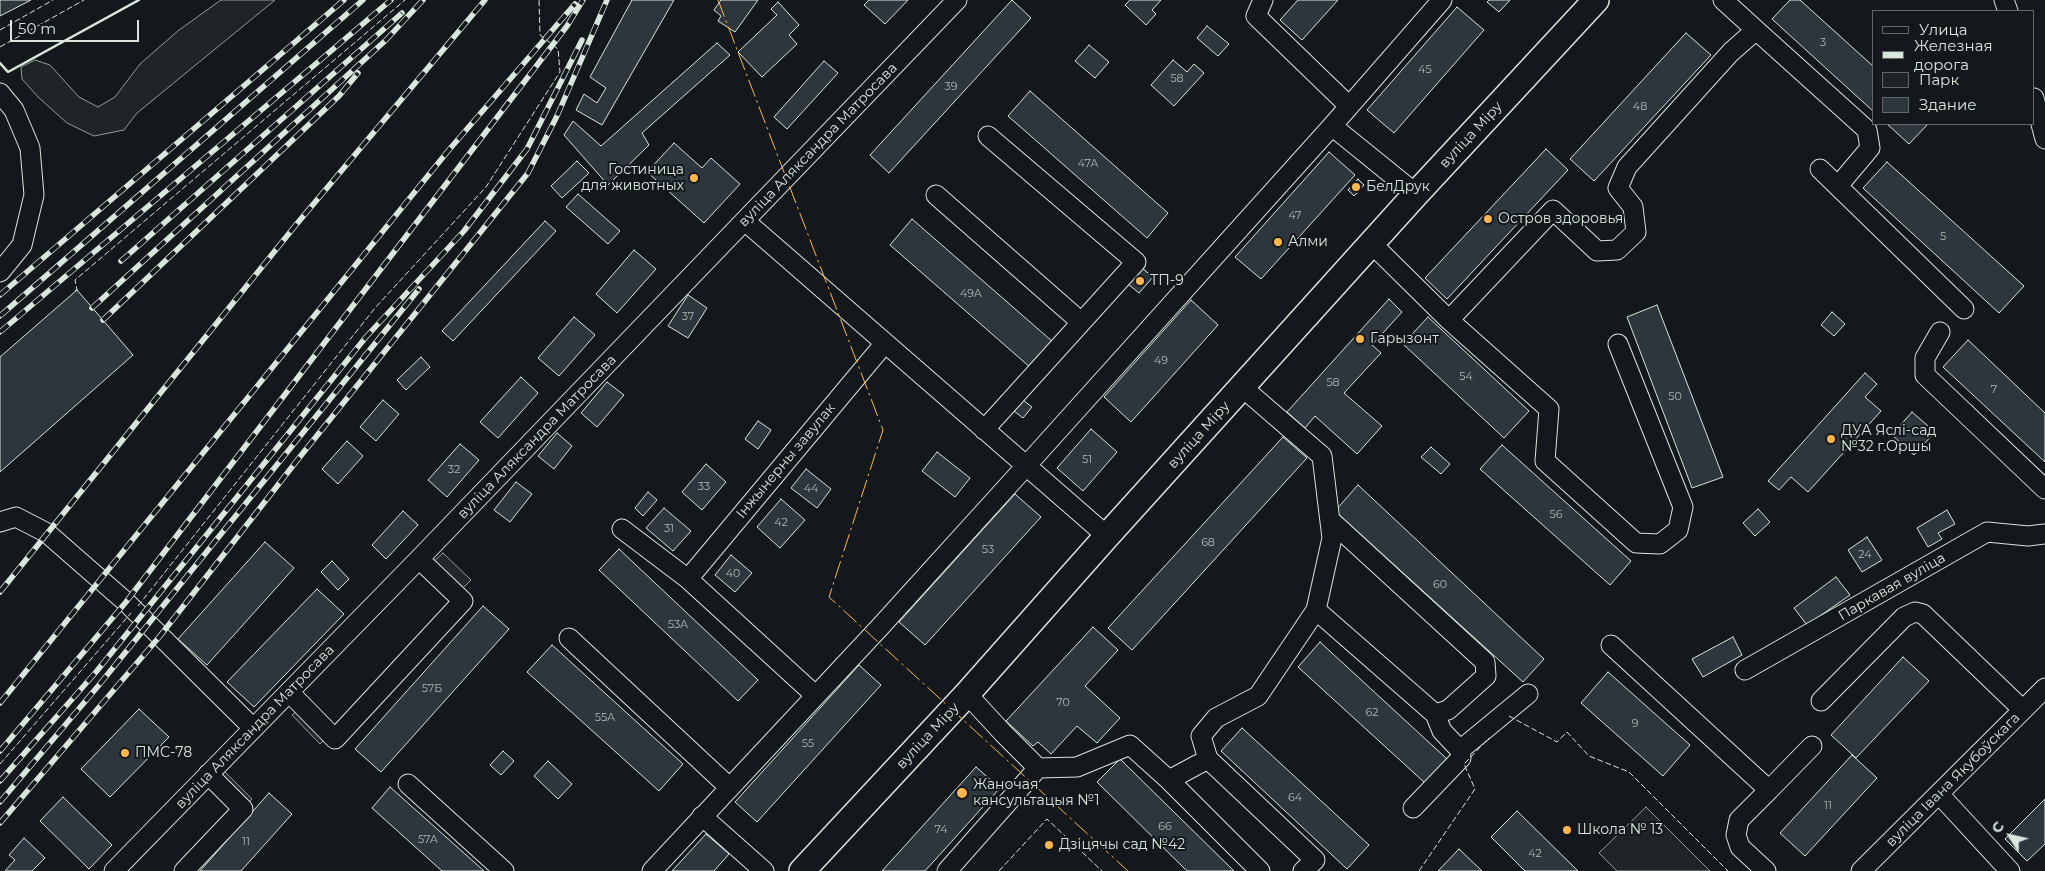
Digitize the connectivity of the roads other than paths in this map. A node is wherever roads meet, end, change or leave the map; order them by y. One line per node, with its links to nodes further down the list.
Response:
1 (957, 0): 17 (street, вуліца Аляксандра Матросава)
2 (1263, 0): 9 (street)
3 (1442, 0): 9 (street)
4 (1596, 0): 15 (main road, вуліца Міру)
5 (1723, 0): 6 (street)
6 (1756, 30): 14 (street); 21 (street)
7 (0, 94): 19 (street)
8 (2035, 102): 12 (street)
9 (1349, 106): 10 (street)
10 (1332, 126): 15 (street); 28 (street)
11 (988, 136): 22 (street)
12 (2045, 139)
13 (1820, 169): 14 (street)
14 (1838, 186): 20 (street)
15 (1416, 194): 18 (main road, вуліца Міру)
16 (936, 195): 22 (street)
17 (745, 222): 24 (street); 35 (street, вуліца Аляксандра Матросава)
18 (1372, 244): 21 (street); 26 (main road, вуліца Міру)
19 (0, 272)
20 (1964, 309)
21 (1449, 320): 25 (street)
22 (1082, 322): 27 (street)
23 (1940, 332): 29 (street)
24 (885, 343): 27 (street); 36 (street, Інжынерны завулак)
25 (1618, 344)
26 (1242, 387): 30 (street); 34 (main road, вуліца Міру)
27 (984, 430): 28 (street)
28 (1026, 466): 34 (street); 45 (street)
29 (2045, 489)
30 (1330, 520): 37 (street); 48 (street)
31 (0, 522): 49 (street)
32 (622, 529): 36 (street)
33 (2045, 534): 40 (street, Паркавая вуліца)
34 (1107, 536): 43 (main road, вуліца Міру)
35 (419, 559): 42 (street, вуліца Аляксандра Матросава); 42 (street)
36 (688, 580): 45 (street)
37 (1316, 610): 48 (street); 52 (street)
38 (569, 638): 57 (street)
39 (1611, 645): 58 (street)
40 (1745, 670)
41 (2045, 688): 47 (street, вуліца Івана Якубоўскага)
42 (288, 692): 49 (street, вуліца Аляксандра Матросава)
43 (967, 694): 53 (street); 67 (main road, вуліца Міру)
44 (1528, 694): 51 (street)
45 (815, 695): 57 (street)
46 (1821, 701): 47 (street)
47 (2023, 710): 59 (street, вуліца Івана Якубоўскага)
48 (1435, 714): 51 (street)
49 (253, 728): 54 (street, вуліца Аляксандра Матросава)
50 (1812, 746): 58 (street)
51 (1460, 750): 60 (street)
52 (1208, 759): 55 (street); 70 (street)
53 (1038, 768): 55 (street); 68 (street)
54 (208, 774): 62 (street, вуліца Аляксандра Матросава); 63 (street)
55 (1169, 780): 69 (street)
56 (408, 784): 64 (street)
57 (729, 787): 61 (street)
58 (1768, 790): 71 (street)
59 (1939, 794): 72 (street, вуліца Івана Якубоўскага); 73 (street)
60 (1413, 808)
61 (702, 816): 65 (street); 66 (street)
62 (114, 871)
63 (184, 871)
64 (504, 871)
65 (652, 871)
66 (764, 871)
67 (802, 871)
68 (947, 871)
69 (1260, 871)
70 (1303, 871)
71 (1766, 871)
72 (1861, 871)
73 (2010, 871)

